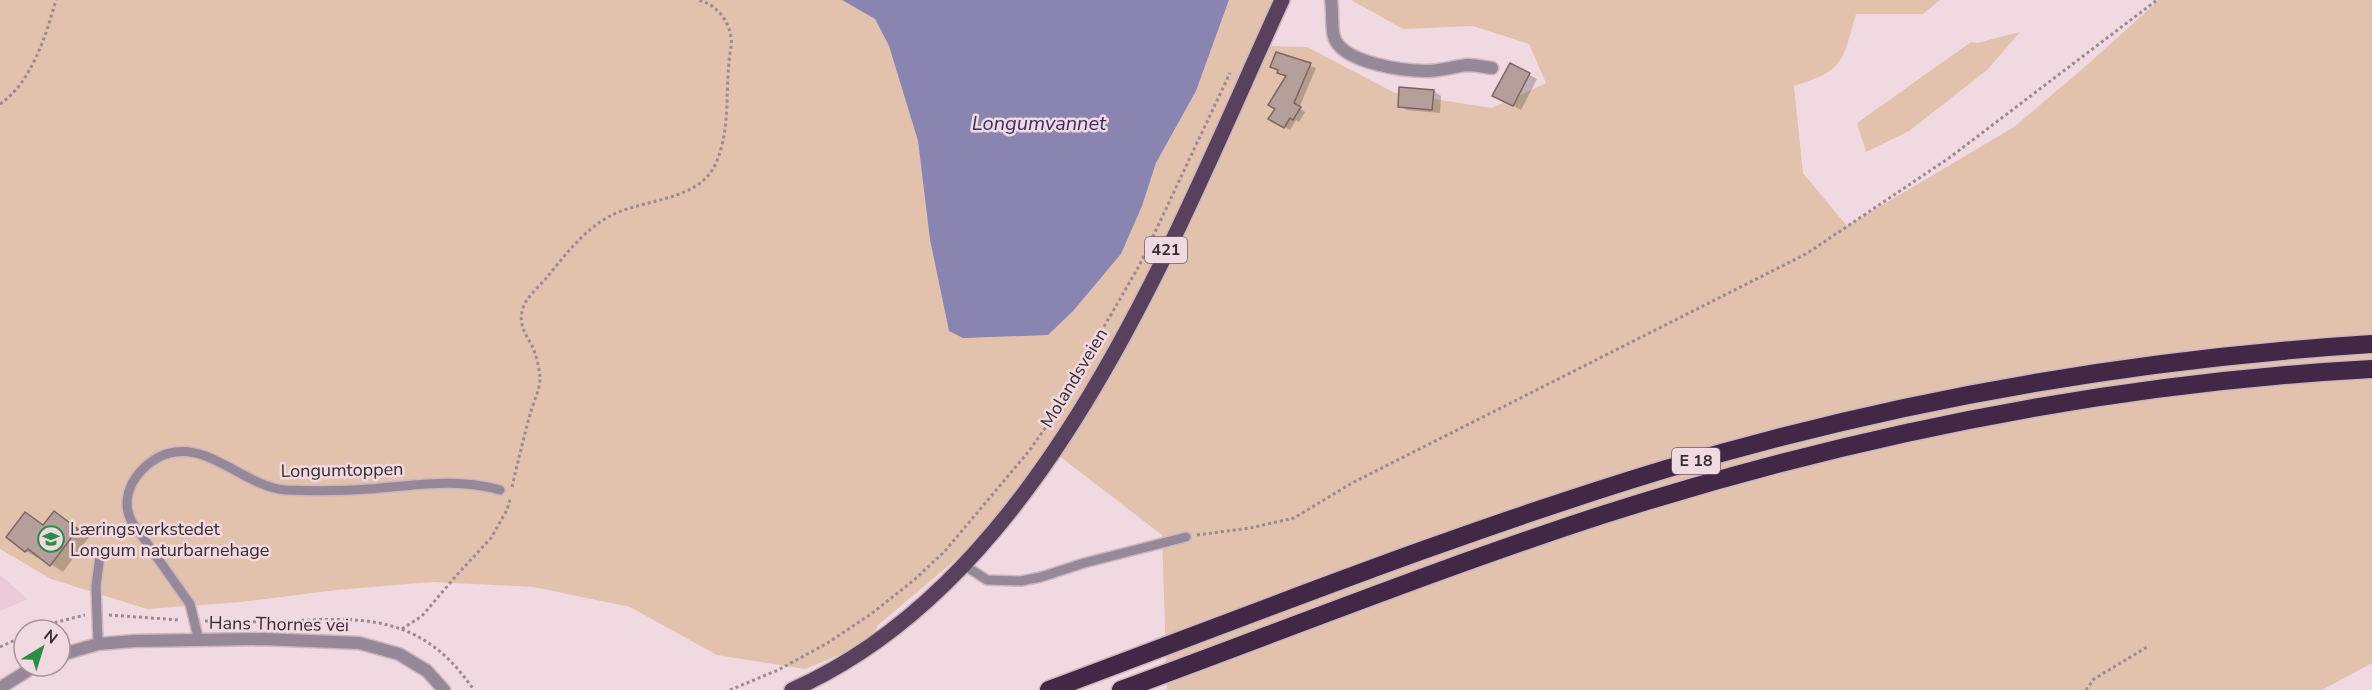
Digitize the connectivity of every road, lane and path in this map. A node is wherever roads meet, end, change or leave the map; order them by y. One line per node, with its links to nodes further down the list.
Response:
1 (56, 0): 8 (path)
2 (697, 0): 16 (path)
3 (1282, 0): 14 (main road, Molandsveien / 421)
4 (1331, 0): 7 (street)
5 (2157, 0): 12 (path)
6 (1234, 63): 25 (path)
7 (1492, 68)
8 (0, 104)
9 (2372, 344): 27 (highway, E 18)
10 (2372, 369): 28 (highway, E 18)
11 (500, 490): 17 (lane, Longumtoppen)
12 (1186, 537): 14 (lane)
13 (100, 555): 18 (lane)
14 (964, 565): 26 (main road, Molandsveien / 421)
15 (347, 619): 16 (path)
16 (402, 629): 24 (path)
17 (199, 641): 18 (street, Hans Thornes vei); 23 (street, Hans Thornes vei)
18 (98, 644): 20 (street, Hans Thornes vei)
19 (2147, 647): 29 (path)
20 (72, 652)
21 (16, 678): 22 (street)
22 (0, 688)
23 (444, 690)
24 (474, 690)
25 (730, 690)
26 (792, 690)
27 (1049, 690)
28 (1121, 690)
29 (2086, 690)

